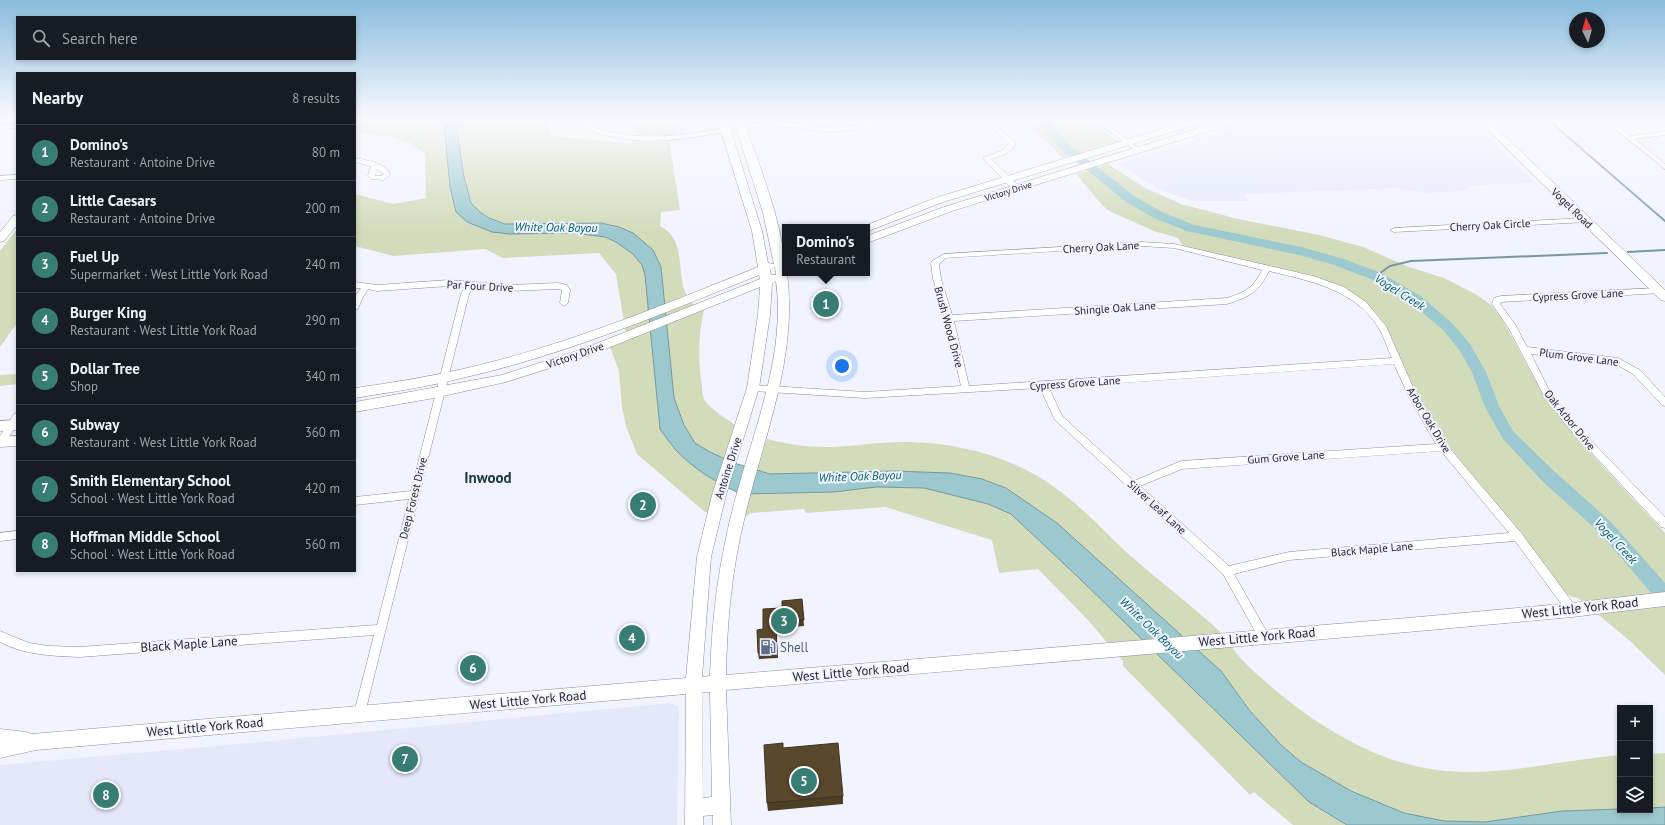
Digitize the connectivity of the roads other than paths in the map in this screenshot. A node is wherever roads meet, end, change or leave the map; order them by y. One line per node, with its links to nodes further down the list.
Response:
1 (733, 156): 14 (main road, Antoine Drive)
2 (750, 156): 11 (main road, Antoine Drive)
3 (991, 156): 15 (street)
4 (1082, 156): 15 (main road, Victory Drive)
5 (1122, 156): 16 (main road, Victory Drive)
6 (1520, 156): 18 (main road, Vogel Road)
7 (1651, 156): 10 (street)
8 (356, 160): 9 (street)
9 (375, 165)
10 (1665, 168)
11 (756, 176): 14 (main road); 25 (main road, Antoine Drive)
12 (16, 177): 13 (street)
13 (0, 178)
14 (741, 180): 30 (main road, Antoine Drive)
15 (1008, 180): 16 (street); 19 (main road, Victory Drive)
16 (1017, 189): 22 (main road, Victory Drive)
17 (16, 219): 23 (main road)
18 (1585, 220): 21 (street, Cherry Oak Circle); 35 (main road, Vogel Road)
19 (870, 226)
20 (870, 228): 22 (main road)
21 (1394, 230)
22 (880, 235): 24 (main road, Victory Drive)
23 (0, 239)
24 (870, 239)
25 (782, 258)
26 (782, 262): 30 (main road, Victory Drive)
27 (935, 263): 28 (street, Cherry Oak Lane); 40 (street, Brush Wood Drive)
28 (1266, 268): 40 (street, Shingle Oak Lane); 44 (street, Arbor Oak Drive)
29 (782, 274): 30 (main road, Victory Drive)
30 (765, 275): 39 (main road, Victory Drive); 47 (main road, Antoine Drive)
31 (784, 276): 48 (main road, Antoine Drive)
32 (356, 285): 34 (street, Par Four Drive)
33 (470, 285): 34 (street, Par Four Drive); 38 (street, Par Four Drive); 45 (street, Deep Forest Drive)
34 (366, 287): 37 (street)
35 (1662, 294): 36 (street, Cypress Grove Lane)
36 (1497, 300): 42 (street, Oak Arbor Drive)
37 (356, 304)
38 (564, 304)
39 (687, 306): 41 (main road, Victory Drive); 43 (main road, Victory Drive)
40 (949, 318): 49 (street, Brush Wood Drive)
41 (575, 342): 43 (main road); 45 (main road, Victory Drive)
42 (1524, 350): 52 (street, Plum Grove Lane); 61 (street, Oak Arbor Drive)
43 (584, 353): 50 (main road, Victory Drive)
44 (1396, 361): 46 (street, Cypress Grove Lane); 57 (street, Arbor Oak Drive)
45 (444, 378): 50 (street, Deep Forest Drive); 51 (main road, Victory Drive)
46 (1043, 385): 49 (street, Cypress Grove Lane); 58 (street, Silver Leaf Lane)
47 (752, 388): 48 (street, Cypress Grove Lane); 72 (main road, Antoine Drive)
48 (773, 390): 49 (street, Cypress Grove Lane); 71 (main road, Antoine Drive)
49 (966, 390)
50 (440, 391): 53 (main road, Victory Drive); 59 (street, Deep Forest Drive)
51 (356, 393)
52 (1665, 403)
53 (356, 407)
54 (11, 423): 56 (street)
55 (16, 441): 56 (main road)
56 (1, 442)
57 (1443, 447): 58 (street, Gum Grove Lane); 64 (street, Arbor Oak Drive)
58 (1133, 485): 65 (street, Silver Leaf Lane)
59 (413, 495): 60 (street); 68 (street, Deep Forest Drive)
60 (356, 501)
61 (1665, 524)
62 (16, 535): 63 (street)
63 (0, 537)
64 (1518, 537): 65 (street, Black Maple Lane); 67 (street, Arbor Oak Drive)
65 (1227, 571): 70 (street, Silver Leaf Lane)
66 (1665, 599): 67 (main road, West Little York Road)
67 (1572, 610): 70 (main road, West Little York Road)
68 (380, 630): 69 (street, Black Maple Lane); 73 (street, Deep Forest Drive)
69 (0, 636)
70 (1264, 636): 71 (main road, West Little York Road)
71 (718, 684): 72 (main road, West Little York Road); 77 (main road, Antoine Drive)
72 (694, 686): 73 (main road, West Little York Road); 78 (main road, Antoine Drive)
73 (360, 713): 75 (main road, West Little York Road)
74 (0, 737): 75 (main road, West Little York Road)
75 (36, 742): 76 (main road, West Little York Road)
76 (0, 749)
77 (721, 806): 78 (main road); 79 (main road, Antoine Drive)
78 (694, 816)
79 (722, 825)

